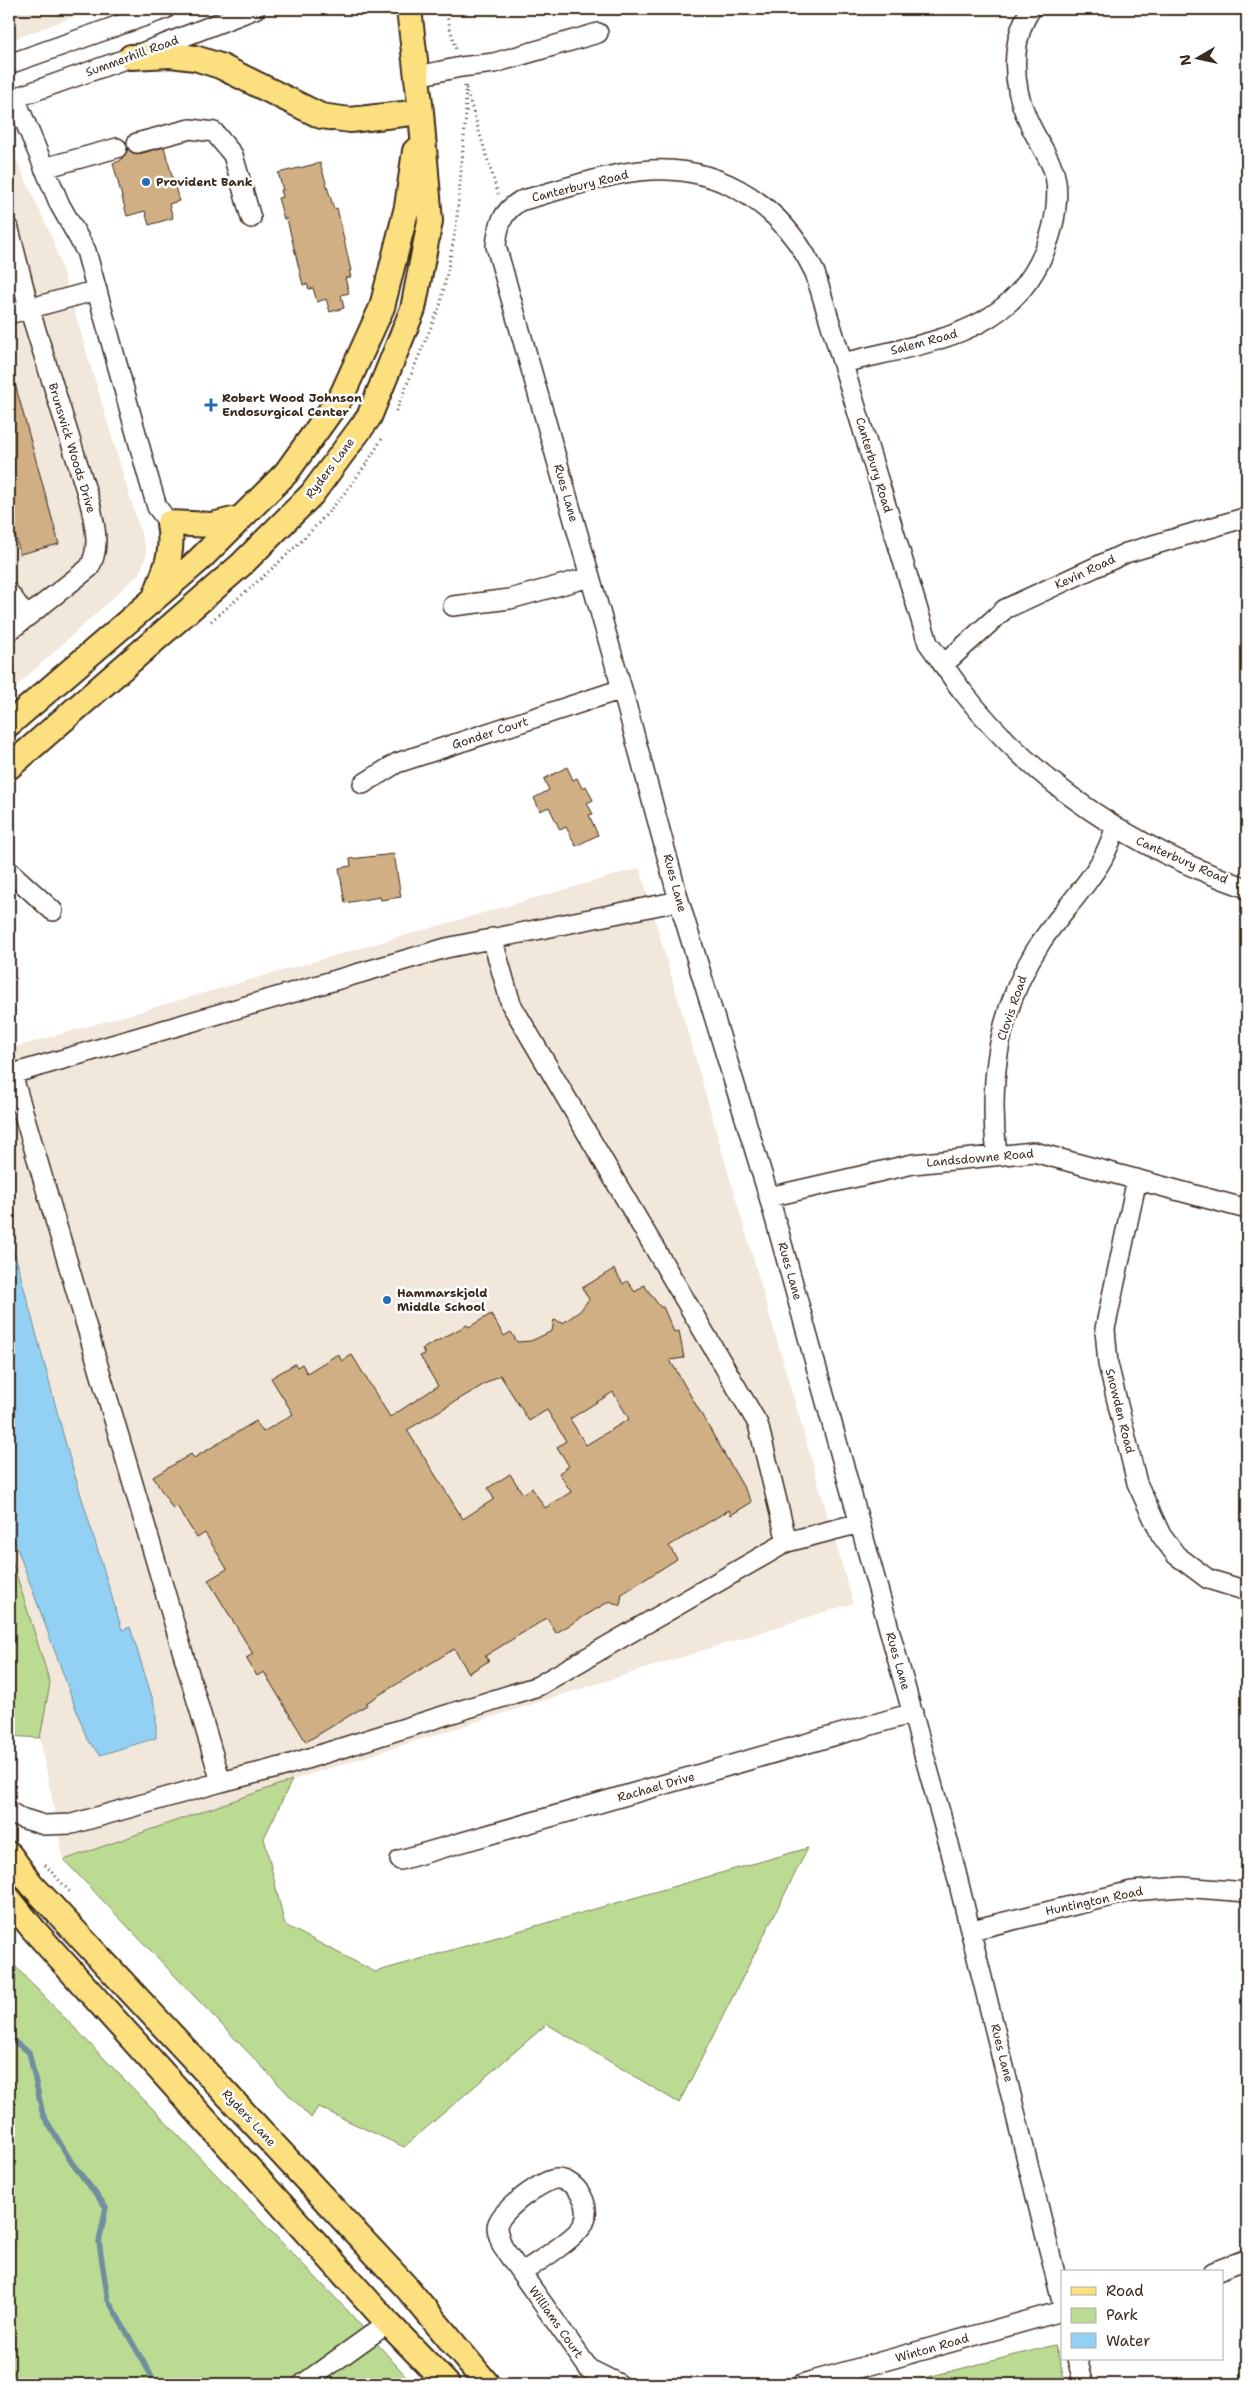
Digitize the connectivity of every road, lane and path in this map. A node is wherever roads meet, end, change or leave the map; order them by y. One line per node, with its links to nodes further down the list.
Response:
1 (165, 9): 8 (street)
2 (255, 9): 7 (street, Summerhill Road)
3 (409, 9): 10 (main road, Ryders Lane)
4 (445, 9): 9 (path)
5 (1031, 9): 23 (street, Salem Road)
6 (598, 33): 9 (street)
7 (131, 58): 11 (street, Summerhill Road); 12 (main road)
8 (9, 64)
9 (461, 67): 10 (street); 16 (path)
10 (417, 76): 12 (main road, Ryders Lane)
11 (12, 99): 15 (street)
12 (421, 112): 25 (main road, Ryders Lane); 36 (main road, Ryders Lane)
13 (137, 143): 17 (street)
14 (117, 148): 15 (street)
15 (44, 168): 20 (street)
16 (499, 197)
17 (250, 218)
18 (9, 229): 21 (street, Brunswick Woods Drive)
19 (496, 246): 23 (street, Canterbury Road); 27 (street, Rues Lane)
20 (97, 290): 21 (street); 26 (street)
21 (29, 308): 22 (street); 31 (street, Brunswick Woods Drive)
22 (9, 314)
23 (843, 363): 33 (street, Canterbury Road)
24 (1247, 517): 33 (street, Kevin Road)
25 (241, 518): 26 (main road); 29 (main road, Ryders Lane)
26 (169, 523): 29 (main road)
27 (590, 577): 30 (street); 34 (street, Rues Lane)
28 (9, 593): 31 (street)
29 (154, 599): 35 (main road, Ryders Lane)
30 (453, 606)
31 (26, 616): 32 (street, Brunswick Woods Drive)
32 (9, 631)
33 (943, 665): 38 (street, Canterbury Road)
34 (622, 690): 37 (street, Gonder Court); 41 (street, Rues Lane)
35 (9, 724)
36 (9, 767)
37 (363, 784)
38 (1116, 828): 40 (street, Canterbury Road); 45 (street, Clovis Road)
39 (9, 871): 42 (street)
40 (1247, 888)
41 (679, 901): 43 (street); 47 (street, Rues Lane)
42 (53, 911)
43 (492, 938): 44 (street); 50 (street)
44 (10, 1074): 53 (street)
45 (997, 1155): 46 (street, Landsdowne Road); 47 (street, Landsdowne Road)
46 (1137, 1179): 48 (street, Landsdowne Road); 51 (street, Snowden Road)
47 (769, 1197): 49 (street, Rues Lane)
48 (1247, 1209)
49 (860, 1523): 50 (street); 52 (street, Rues Lane)
50 (787, 1542): 53 (street)
51 (1247, 1591)
52 (913, 1713): 56 (street, Rachael Drive); 59 (street, Rues Lane)
53 (221, 1782): 54 (street)
54 (9, 1811)
55 (9, 1854): 69 (main road, Ryders Lane)
56 (400, 1860)
57 (1247, 1892): 59 (street, Huntington Road)
58 (9, 1899): 65 (main road)
59 (972, 1930): 63 (street, Rues Lane)
60 (1247, 2259): 61 (street)
61 (1217, 2270)
62 (522, 2273): 62 (street, Williams Court); 70 (street, Williams Court)
63 (1061, 2298)
64 (1061, 2311): 71 (street, Winton Road)
65 (388, 2323): 67 (street); 68 (main road)
66 (1077, 2360): 72 (street)
67 (303, 2384)
68 (447, 2384)
69 (487, 2384)
70 (619, 2384)
71 (802, 2384)
72 (1084, 2384)

